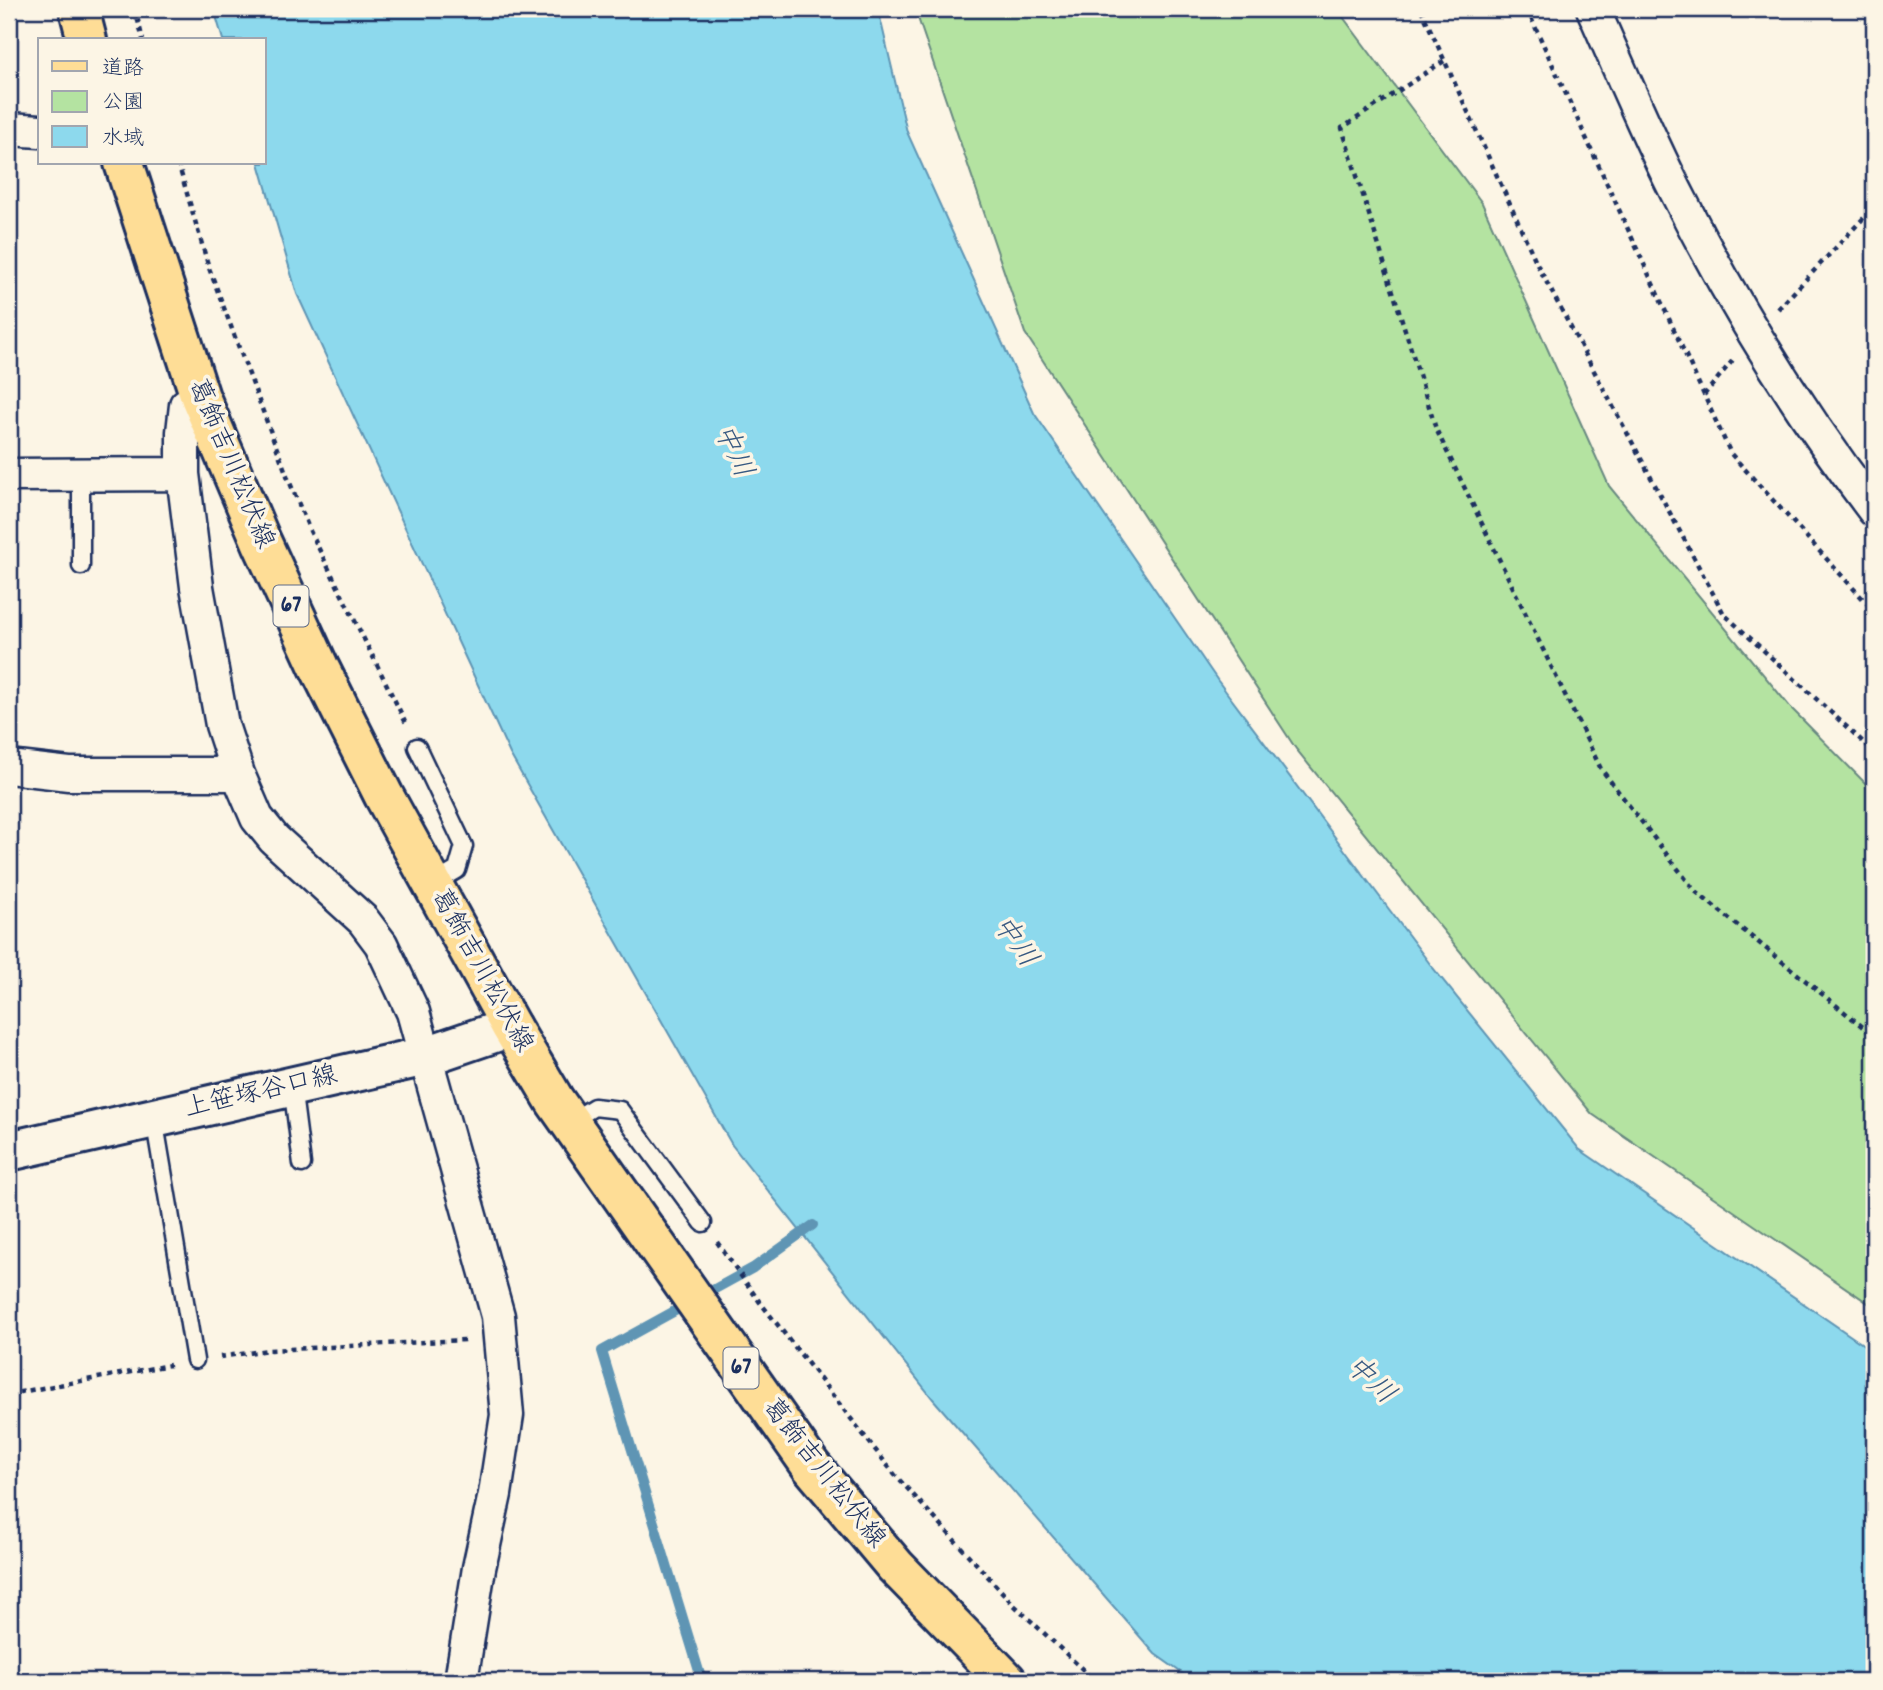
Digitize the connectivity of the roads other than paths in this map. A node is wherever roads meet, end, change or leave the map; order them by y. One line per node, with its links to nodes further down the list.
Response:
1 (79, 9): 3 (main road)
2 (1593, 9): 11 (street)
3 (86, 38)
4 (9, 129): 5 (street)
5 (38, 131)
6 (124, 164): 7 (main road, 葛飾吉川松伏線 / 67)
7 (200, 397): 8 (street); 16 (main road, 葛飾吉川松伏線 / 67)
8 (183, 474): 10 (street); 15 (street)
9 (9, 475): 10 (street)
10 (81, 475): 12 (lane)
11 (1874, 510)
12 (81, 566)
13 (417, 747): 16 (lane)
14 (9, 766): 15 (street)
15 (238, 774): 18 (street)
16 (433, 884): 17 (main road, 葛飾吉川松伏線 / 67)
17 (510, 1027): 18 (main road, 上笹塚谷口線); 21 (main road, 葛飾吉川松伏線 / 67)
18 (426, 1056): 19 (main road, 上笹塚谷口線); 26 (street)
19 (292, 1086): 20 (main road, 上笹塚谷口線); 23 (lane)
20 (154, 1118): 22 (main road, 上笹塚谷口線); 25 (lane)
21 (570, 1122): 24 (lane); 27 (main road, 葛飾吉川松伏線 / 67)
22 (9, 1151)
23 (302, 1164)
24 (703, 1223)
25 (195, 1360)
26 (461, 1681)
27 (1007, 1681)

